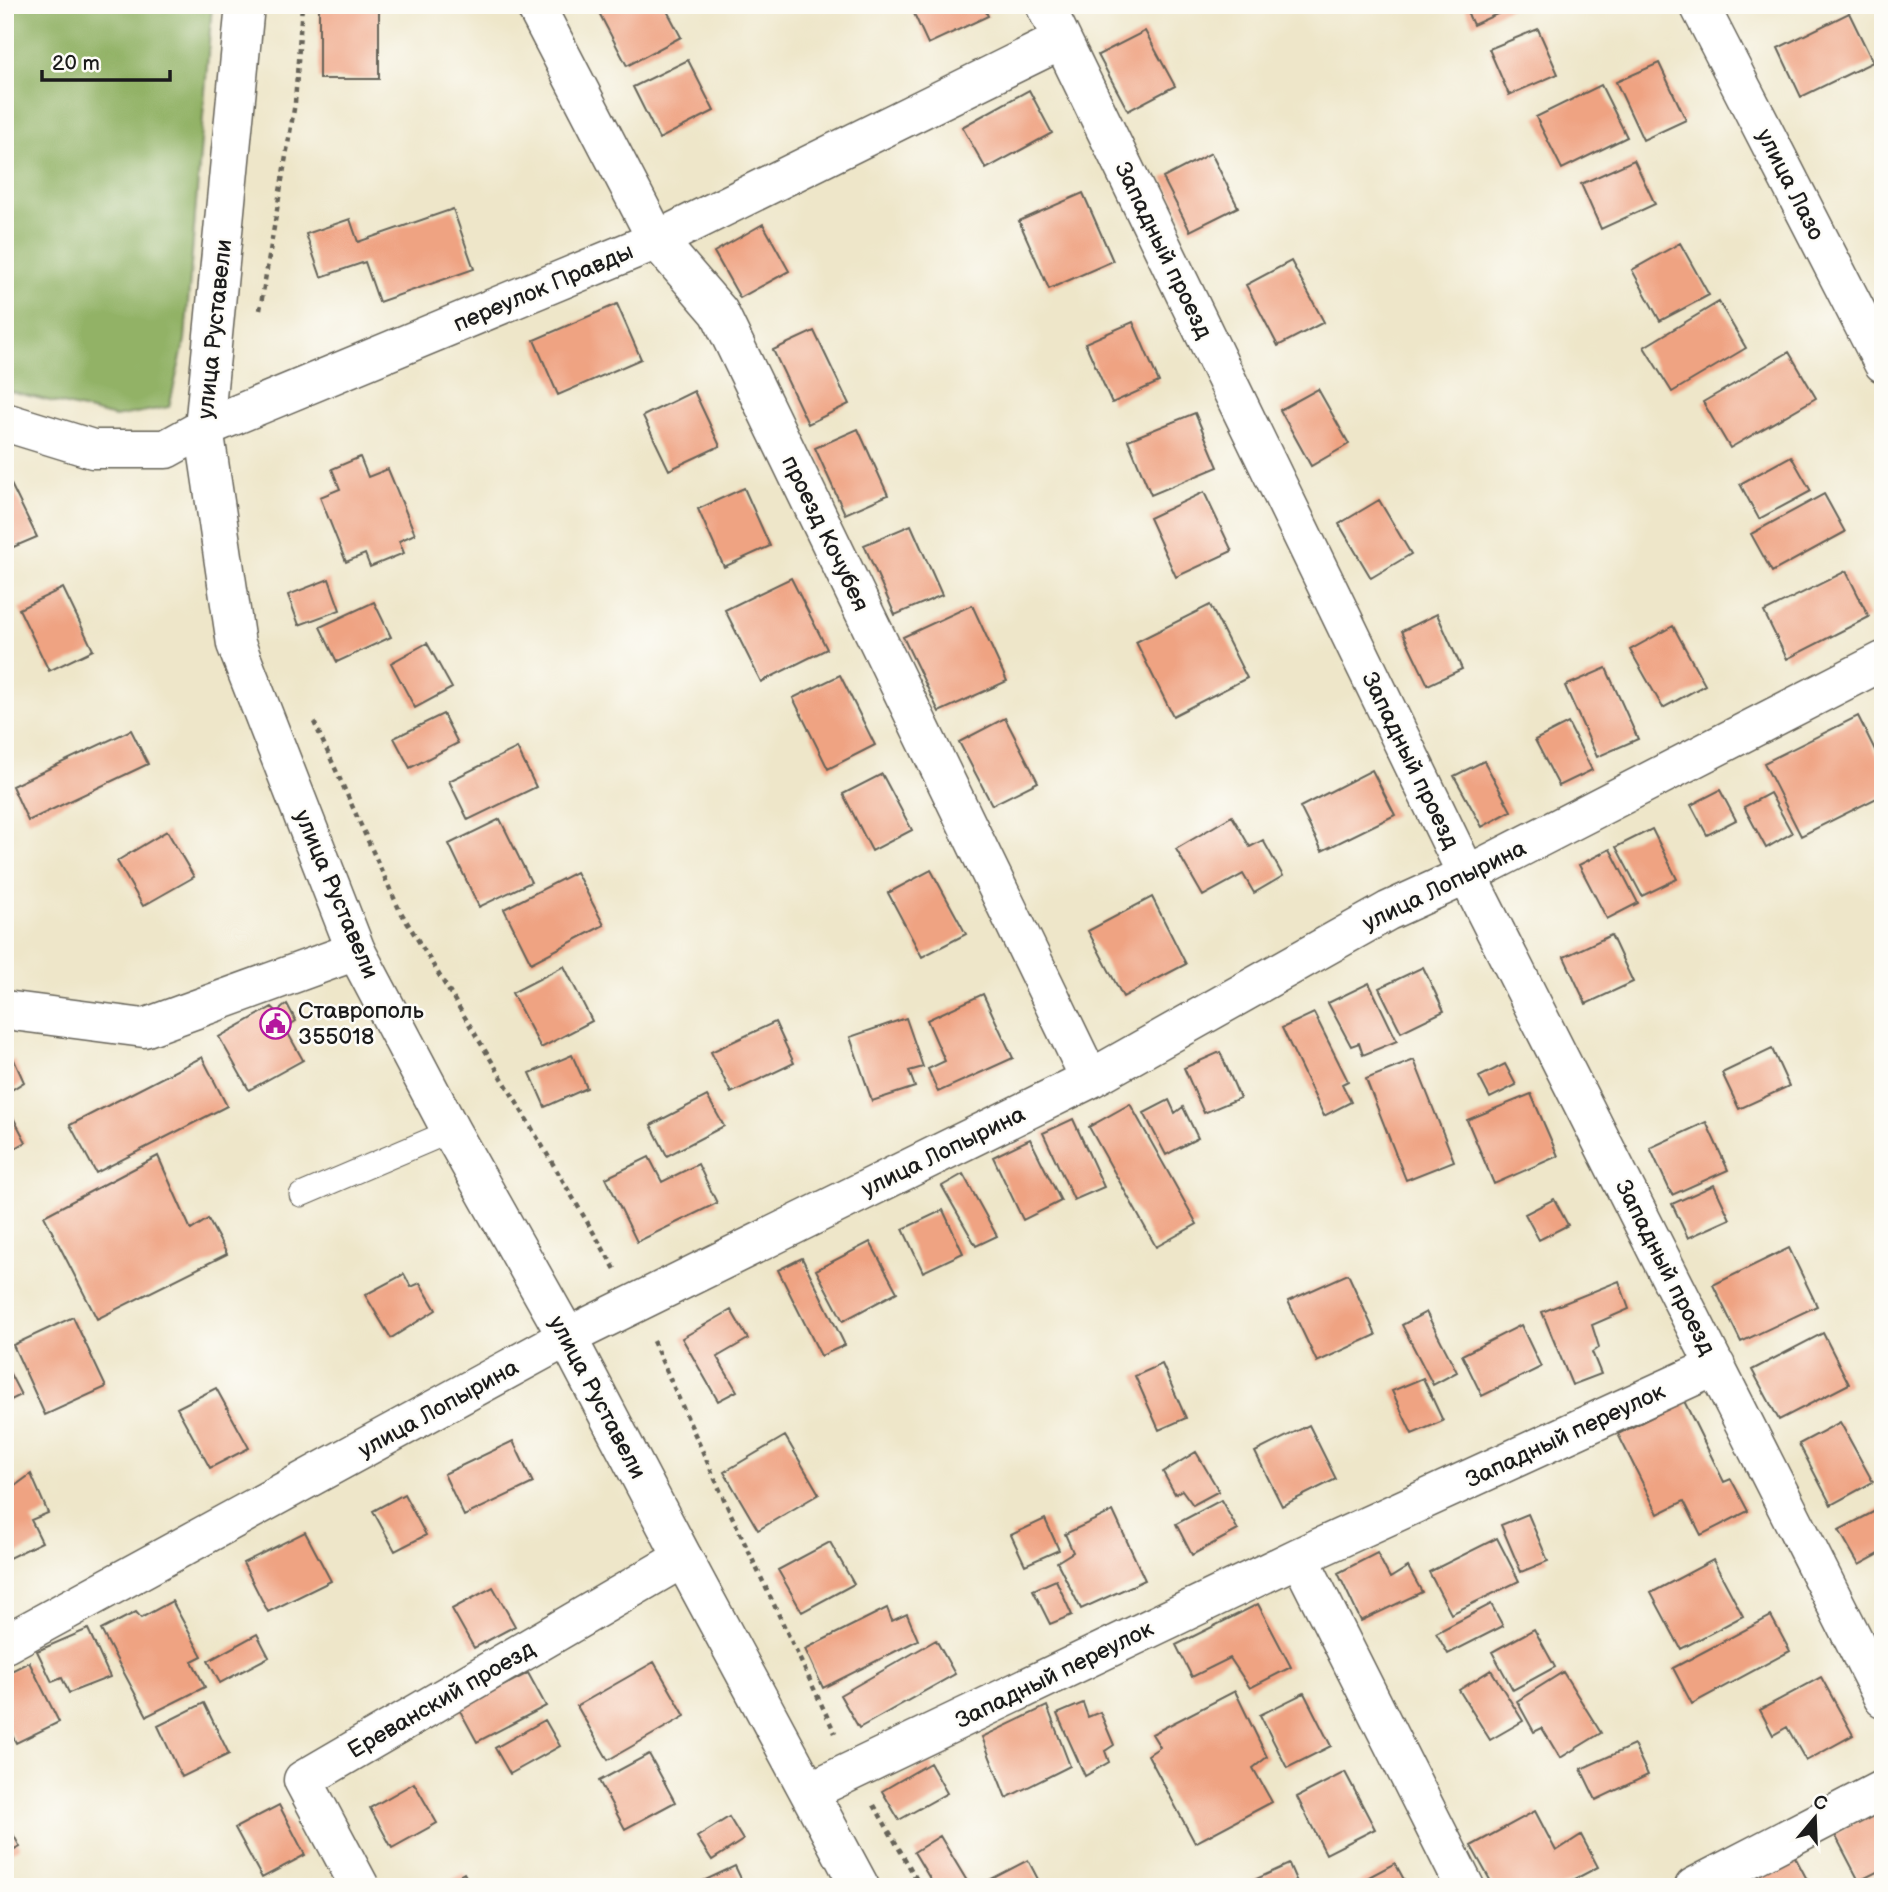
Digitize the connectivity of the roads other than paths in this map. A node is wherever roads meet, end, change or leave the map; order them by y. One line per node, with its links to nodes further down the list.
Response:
1 (245, 5): 9 (street, улица Руставели)
2 (535, 5): 6 (street, проезд Кочубея)
3 (1045, 5): 5 (street, Западный проезд)
4 (1699, 5): 7 (street, улица Лазо)
5 (1062, 40): 6 (street, переулок Правды); 11 (street, Западный проезд)
6 (657, 240): 9 (street, переулок Правды); 14 (street, проезд Кочубея)
7 (1883, 363)
8 (5, 422): 9 (street, переулок Правды)
9 (204, 428): 12 (street, улица Руставели)
10 (1883, 661): 11 (street, улица Лопырина)
11 (1467, 875): 14 (street, улица Лопырина); 18 (street, Западный проезд)
12 (356, 951): 13 (street); 15 (street, улица Руставели)
13 (5, 1010)
14 (1090, 1079): 17 (street, улица Лопырина)
15 (451, 1132): 16 (lane); 17 (street, улица Руставели)
16 (302, 1195)
17 (568, 1338): 20 (street, улица Руставели); 21 (street, улица Лопырина)
18 (1716, 1366): 19 (street, Западный переулок); 22 (street, Западный проезд)
19 (1299, 1557): 24 (street, Западный переулок); 27 (street)
20 (683, 1558): 24 (street, улица Руставели); 25 (street, Ереванский проезд)
21 (5, 1644)
22 (1883, 1698)
23 (1883, 1789): 28 (street)
24 (810, 1791): 26 (street, улица Руставели)
25 (360, 1887)
26 (860, 1887)
27 (1465, 1887)
28 (1694, 1887)

